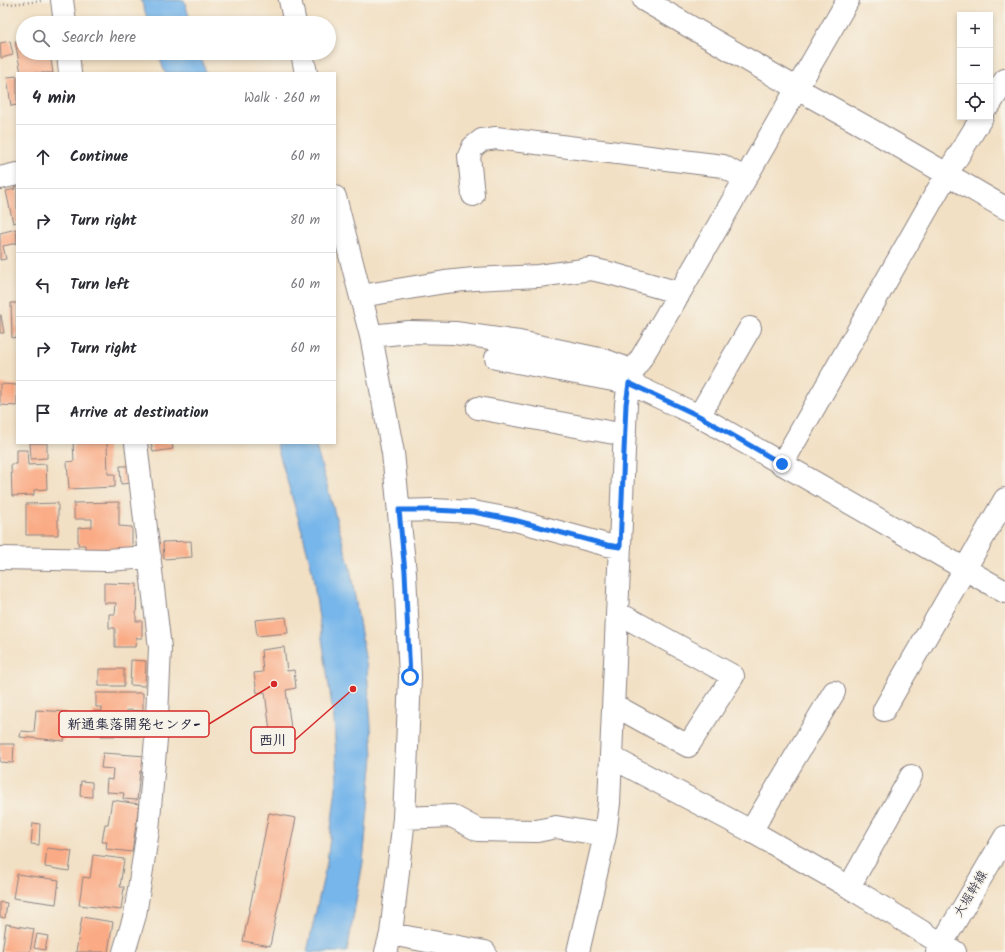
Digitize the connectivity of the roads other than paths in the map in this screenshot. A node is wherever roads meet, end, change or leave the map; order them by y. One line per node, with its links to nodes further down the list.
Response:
1 (54, 0): 5 (street)
2 (290, 0): 6 (street)
3 (644, 0): 12 (street)
4 (848, 0): 12 (street)
5 (62, 16)
6 (293, 16)
7 (69, 60): 9 (street)
8 (303, 60): 10 (street)
9 (70, 72)
10 (306, 72)
11 (1005, 80): 13 (street)
12 (796, 88): 16 (street); 18 (street)
13 (993, 99)
14 (980, 120): 16 (street)
15 (16, 174): 17 (street)
16 (947, 174): 21 (street); 32 (street)
17 (0, 178)
18 (745, 179): 19 (street); 23 (street)
19 (473, 195)
20 (336, 201): 22 (street)
21 (1005, 208)
22 (361, 296): 23 (street); 25 (street)
23 (678, 296): 27 (street)
24 (750, 328): 29 (street)
25 (371, 336): 27 (street); 34 (street)
26 (496, 358): 27 (street)
27 (631, 377): 29 (street); 30 (street)
28 (478, 408): 30 (street)
29 (699, 416): 32 (street)
30 (625, 435): 35 (street)
31 (136, 444): 36 (street)
32 (782, 464): 38 (street)
33 (1005, 499): 38 (street)
34 (399, 510): 35 (street); 46 (street)
35 (620, 547): 40 (street)
36 (150, 557): 37 (street); 53 (street)
37 (0, 558)
38 (964, 569): 39 (street); 43 (street)
39 (1005, 592)
40 (618, 613): 42 (street); 42 (street)
41 (834, 692): 47 (street)
42 (614, 706): 44 (street)
43 (884, 710)
44 (612, 757): 47 (street); 48 (street)
45 (911, 776): 50 (street)
46 (404, 818): 48 (street); 51 (street)
47 (751, 831): 50 (street)
48 (605, 835): 55 (street)
49 (1005, 837): 52 (street, 大堀幹線)
50 (849, 887): 52 (street)
51 (388, 943): 54 (street)
52 (945, 949)
53 (124, 952)
54 (485, 952)
55 (578, 952)

